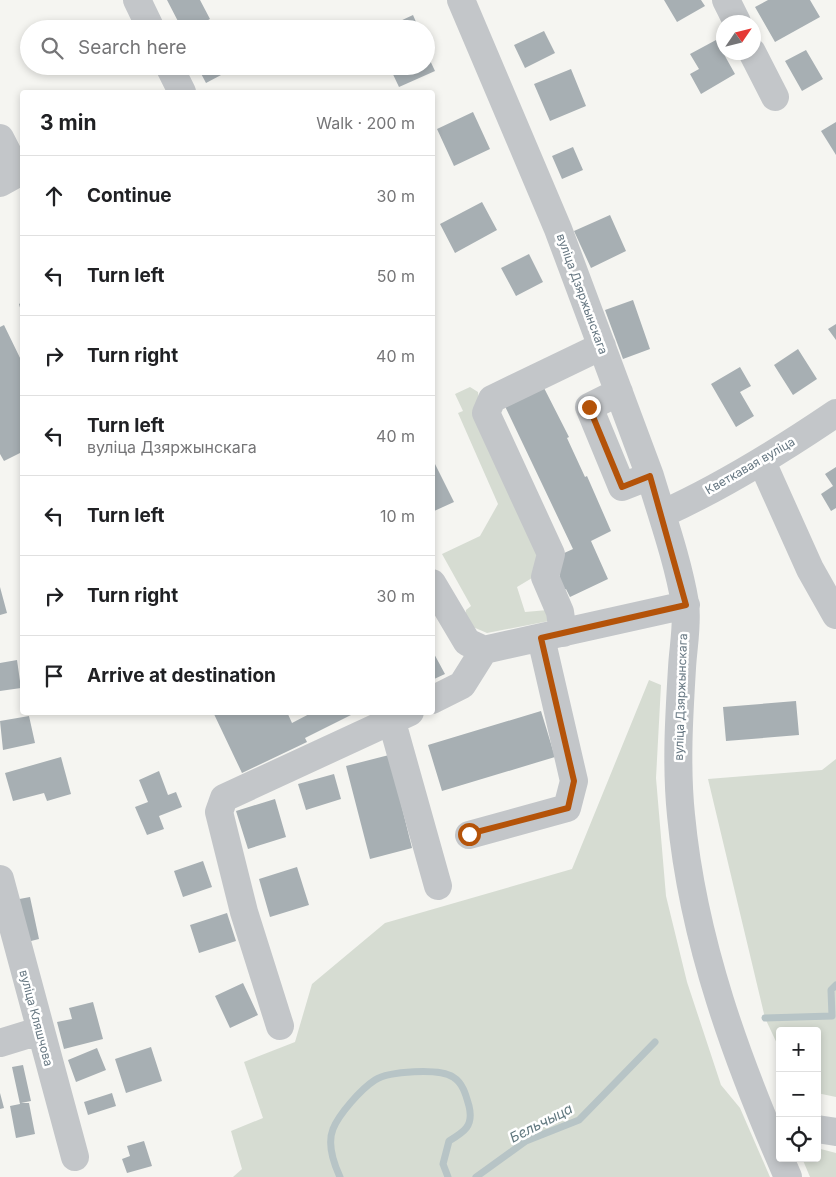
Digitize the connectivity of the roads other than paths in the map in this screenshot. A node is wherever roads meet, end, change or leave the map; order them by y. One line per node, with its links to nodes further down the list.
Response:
1 (137, 0): 5 (street)
2 (461, 0): 12 (street, вуліца Дзяржынскага)
3 (726, 0): 4 (street)
4 (734, 15)
5 (147, 20)
6 (756, 60): 9 (street)
7 (174, 75): 8 (street)
8 (181, 90)
9 (775, 97)
10 (0, 138): 11 (street)
11 (0, 183)
12 (602, 346): 15 (street, вуліца Дзяржынскага); 19 (street)
13 (836, 413): 14 (street, Кветкавая вуліца)
14 (762, 462): 15 (street, Кветкавая вуліца); 18 (street)
15 (662, 514): 17 (street, вуліца Дзяржынскага)
16 (435, 588): 20 (street)
17 (686, 605): 19 (street); 29 (street, вуліца Дзяржынскага)
18 (836, 615)
19 (552, 635): 20 (street); 23 (street)
20 (484, 650): 21 (street)
21 (435, 698)
22 (396, 716): 25 (street); 26 (street)
23 (469, 834)
24 (0, 879): 27 (street, вуліца Кляшчова)
25 (438, 886)
26 (280, 1026)
27 (39, 1031): 28 (street); 32 (street, вуліца Кляшчова)
28 (0, 1043)
29 (771, 1122): 33 (street, вуліца Дзяржынскага)
30 (821, 1130): 31 (street)
31 (836, 1132)
32 (75, 1157)
33 (788, 1177)

